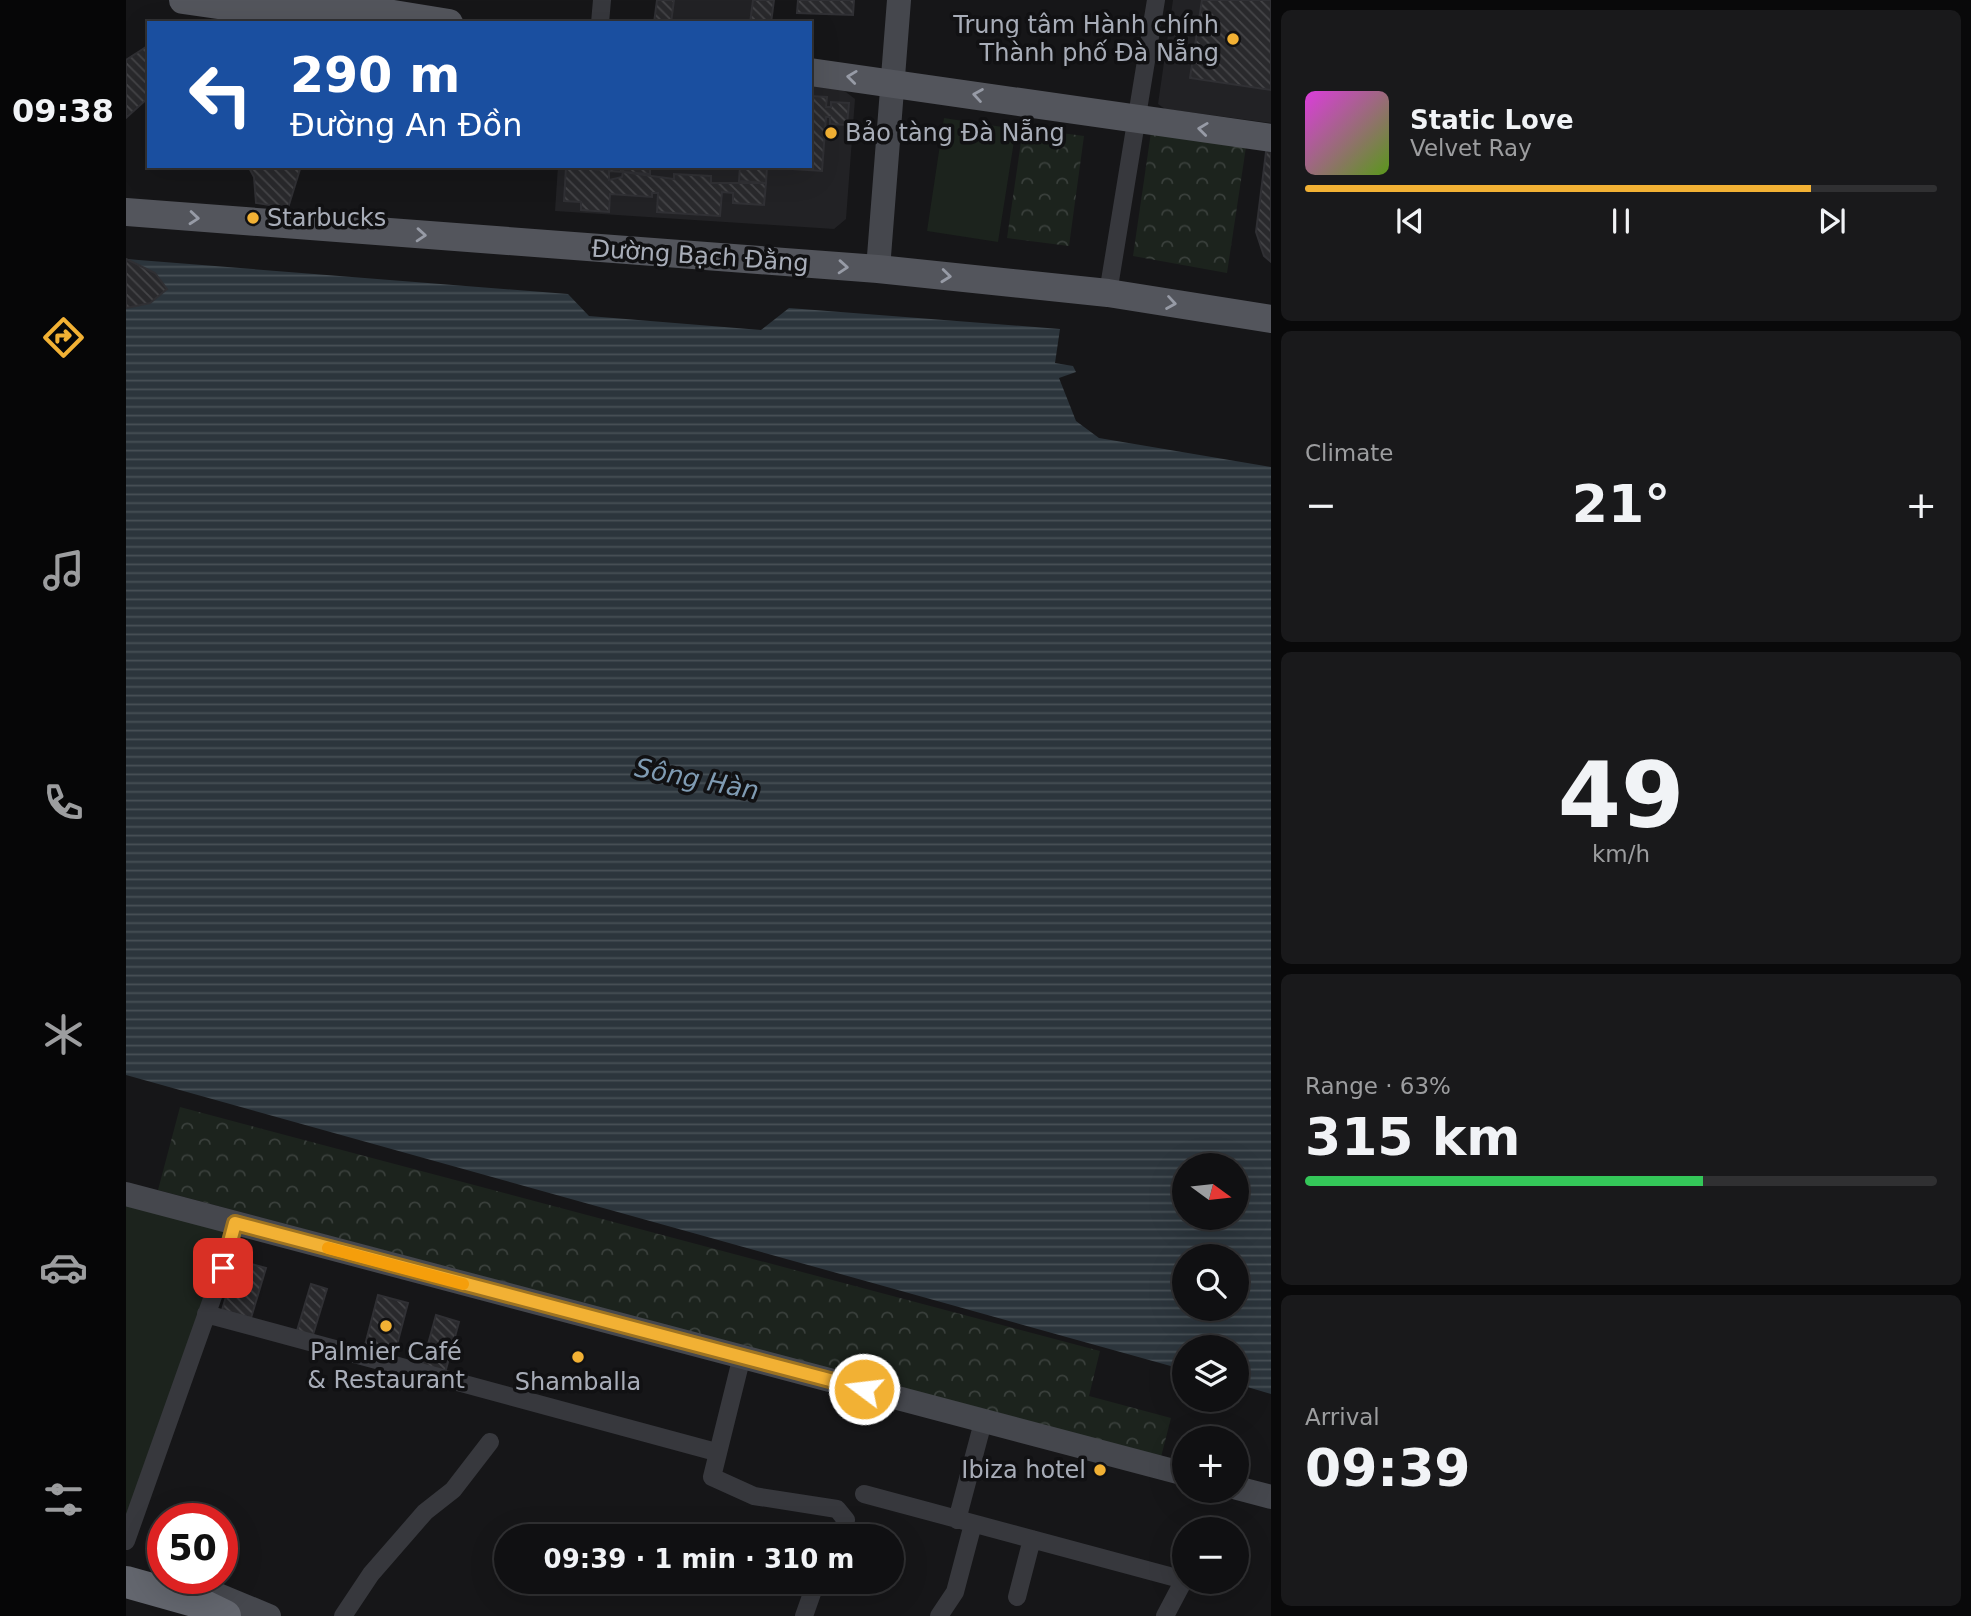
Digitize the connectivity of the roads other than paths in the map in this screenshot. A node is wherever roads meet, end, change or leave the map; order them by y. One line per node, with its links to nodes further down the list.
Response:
1 (183, 0): 7 (main road)
2 (303, 0): 7 (main road)
3 (341, 0): 7 (main road)
4 (602, 0): 9 (street)
5 (899, 0): 11 (main road)
6 (1156, 0): 12 (street)
7 (378, 12): 8 (main road)
8 (436, 21)
9 (600, 21)
10 (812, 72): 11 (main road, one-way to 10)
11 (894, 82): 12 (main road, one-way to 11); 15 (main road)
12 (1138, 120): 13 (main road, one-way to 12); 16 (street)
13 (1271, 138)
14 (126, 212): 15 (main road, Đường Bạch Đằng, one-way to 15)
15 (878, 269): 16 (main road, Đường Bạch Đằng, one-way to 16)
16 (1108, 293): 17 (main road, Đường Bạch Đằng, one-way to 17)
17 (1271, 319)
18 (126, 1194): 19 (main road)
19 (235, 1223): 20 (street); 21 (main road)
20 (206, 1314): 24 (street); 32 (street)
21 (742, 1356): 22 (main road); 24 (street)
22 (984, 1422): 25 (main road); 29 (street)
23 (490, 1442): 38 (street)
24 (716, 1452): 30 (street)
25 (1172, 1471)
26 (1249, 1491): 28 (main road)
27 (864, 1494): 29 (street)
28 (1271, 1497)
29 (965, 1522): 31 (street); 40 (street)
30 (844, 1524)
31 (1032, 1539): 35 (street); 41 (street)
32 (126, 1541)
33 (126, 1581): 36 (highway); 37 (main road)
34 (812, 1594): 39 (street)
35 (1017, 1597)
36 (225, 1616)
37 (269, 1616)
38 (343, 1616)
39 (804, 1616)
40 (939, 1616)
41 (1165, 1616)

